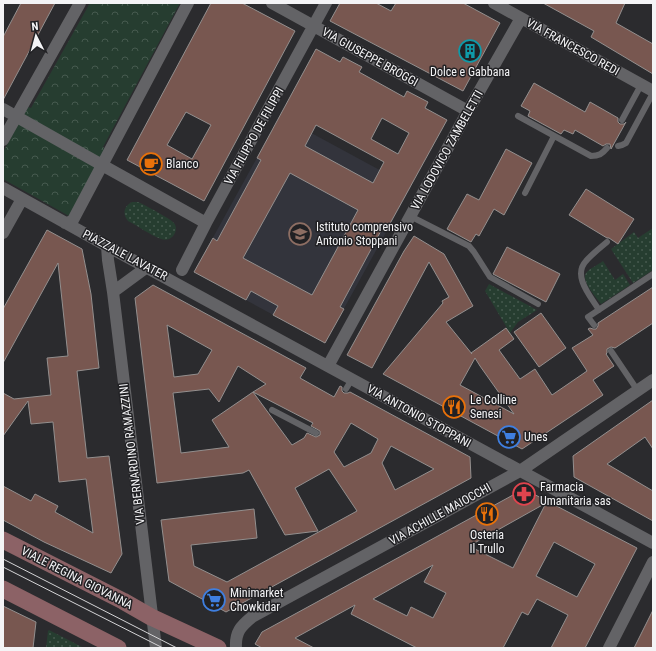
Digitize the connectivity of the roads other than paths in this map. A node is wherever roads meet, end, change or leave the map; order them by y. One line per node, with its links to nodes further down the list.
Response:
1 (80, 3): 12 (street)
2 (188, 3): 19 (street, PIAZZALE LAVATER)
3 (272, 3): 7 (street, VIA GIUSEPPE BROGGI)
4 (326, 3): 7 (street, VIA FILIPPO DE FILIPPI)
5 (494, 3): 6 (street, VIA FRANCESCO REDI)
6 (521, 18): 8 (street, VIA FRANCESCO REDI); 11 (street, VIA LODOVICO ZAMBELETTI)
7 (314, 26): 11 (street, VIA GIUSEPPE BROGGI); 25 (street, VIA FILIPPO DE FILIPPI)
8 (641, 85): 9 (street, VIA FRANCESCO REDI); 14 (lane)
9 (653, 92): 17 (lane)
10 (3, 109): 12 (street)
11 (468, 111): 23 (street, VIA LODOVICO ZAMBELETTI)
12 (16, 116): 16 (street); 19 (street)
13 (518, 116): 15 (lane)
14 (622, 120)
15 (554, 136): 18 (lane); 21 (lane)
16 (3, 140)
17 (618, 146)
18 (607, 148)
19 (102, 165): 24 (street, PIAZZALE LAVATER); 25 (street)
20 (3, 188): 22 (street, PIAZZALE LAVATER)
21 (525, 193)
22 (22, 199): 24 (street, PIAZZALE LAVATER); 26 (street)
23 (410, 216): 34 (lane); 38 (street, VIA LODOVICO ZAMBELETTI)
24 (65, 223): 28 (street, PIAZZALE LAVATER)
25 (206, 223): 30 (street, VIA FILIPPO DE FILIPPI)
26 (3, 233)
27 (607, 242): 35 (lane)
28 (107, 246): 29 (street, PIAZZALE LAVATER); 33 (street, VIA BERNARDINO RAMAZZINI)
29 (146, 267): 32 (street, PIAZZALE LAVATER); 33 (street)
30 (182, 270)
31 (653, 274): 35 (lane)
32 (186, 288): 38 (street, VIA ANTONIO STOPPANI)
33 (113, 292): 48 (street, VIA BERNARDINO RAMAZZINI)
34 (538, 304)
35 (599, 310): 36 (lane)
36 (594, 325)
37 (611, 351): 40 (lane)
38 (328, 366): 43 (street, VIA ANTONIO STOPPANI)
39 (653, 380): 40 (street, VIA ACHILLE MAIOCCHI)
40 (638, 391): 43 (street, VIA ACHILLE MAIOCCHI)
41 (272, 410): 42 (lane)
42 (316, 433)
43 (520, 470): 45 (street, VIA ANTONIO STOPPANI); 52 (street, VIA ACHILLE MAIOCCHI)
44 (3, 540): 48 (street, VIALE REGINA GIOVANNA)
45 (653, 543)
46 (653, 562): 53 (street)
47 (3, 589): 49 (street)
48 (152, 617): 50 (street, VIA BERNARDINO RAMAZZINI); 51 (street, VIALE REGINA GIOVANNA)
49 (118, 648)
50 (156, 648)
51 (218, 648)
52 (236, 648)
53 (609, 648)

